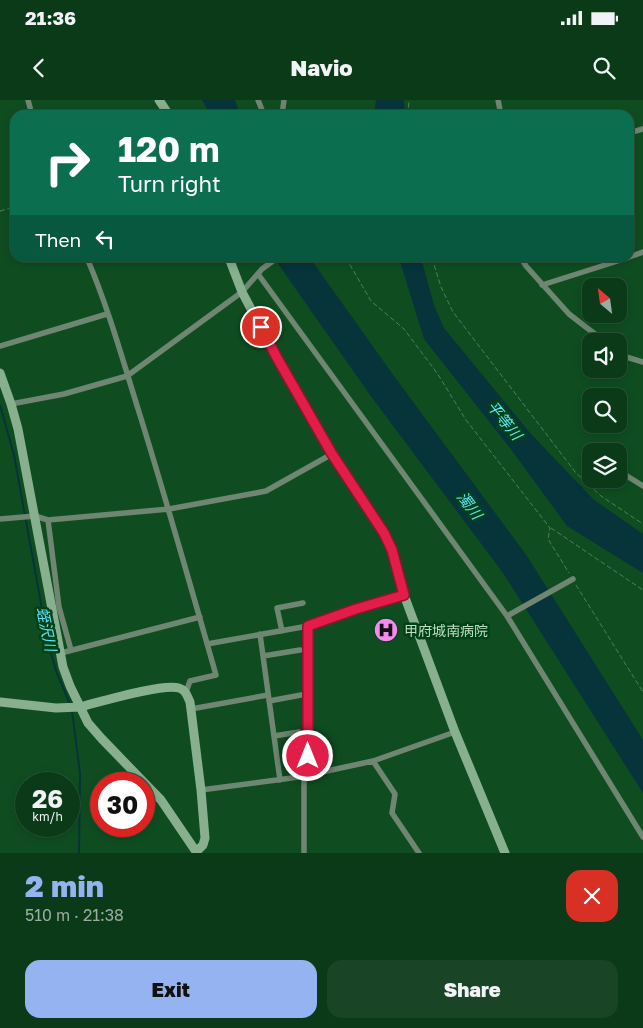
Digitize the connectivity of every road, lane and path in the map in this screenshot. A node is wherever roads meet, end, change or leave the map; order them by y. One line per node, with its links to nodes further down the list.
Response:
1 (88, 262): 11 (street)
2 (230, 262): 10 (street)
3 (273, 262): 8 (street)
4 (348, 262): 27 (path)
5 (433, 262): 26 (path)
6 (524, 262): 9 (street)
7 (613, 262): 9 (street)
8 (260, 272): 10 (street); 32 (street)
9 (542, 285): 12 (street)
10 (242, 292): 17 (street); 19 (street)
11 (107, 314): 13 (street); 17 (street)
12 (594, 333)
13 (0, 346)
14 (627, 357): 15 (street)
15 (643, 362)
16 (0, 373): 18 (street)
17 (128, 376): 18 (street); 22 (street)
18 (11, 404): 23 (street)
19 (332, 454): 22 (street); 30 (street)
20 (627, 476): 21 (street)
21 (643, 486)
22 (169, 509): 25 (street); 33 (street)
23 (32, 516): 24 (street); 25 (street); 34 (street)
24 (0, 519)
25 (48, 520): 34 (street)
26 (643, 524)
27 (550, 528): 28 (path); 29 (path)
28 (570, 581): 32 (street); 44 (path)
29 (643, 590)
30 (404, 595): 35 (street); 51 (street)
31 (303, 602): 36 (street)
32 (510, 615): 57 (street)
33 (200, 617): 38 (street); 39 (street)
34 (58, 618): 39 (street); 41 (street)
35 (308, 626): 36 (street); 54 (street)
36 (282, 631): 37 (street)
37 (260, 634): 38 (street); 42 (street)
38 (207, 644): 43 (street)
39 (71, 650): 41 (street)
40 (300, 650): 42 (street)
41 (61, 653): 48 (street)
42 (263, 656): 46 (street)
43 (186, 692): 48 (street); 49 (street)
44 (643, 692)
45 (301, 695): 46 (street)
46 (268, 698): 49 (street); 52 (street)
47 (0, 702): 48 (street)
48 (74, 707): 58 (street)
49 (191, 708): 56 (street)
50 (299, 732): 52 (street)
51 (455, 732): 53 (street); 61 (street)
52 (274, 736): 55 (street)
53 (373, 760): 54 (street); 60 (street)
54 (306, 776): 55 (street); 59 (street)
55 (280, 780): 56 (street)
56 (201, 790): 58 (street)
57 (643, 837)
58 (196, 853)
59 (304, 853)
60 (419, 853)
61 (505, 853)

